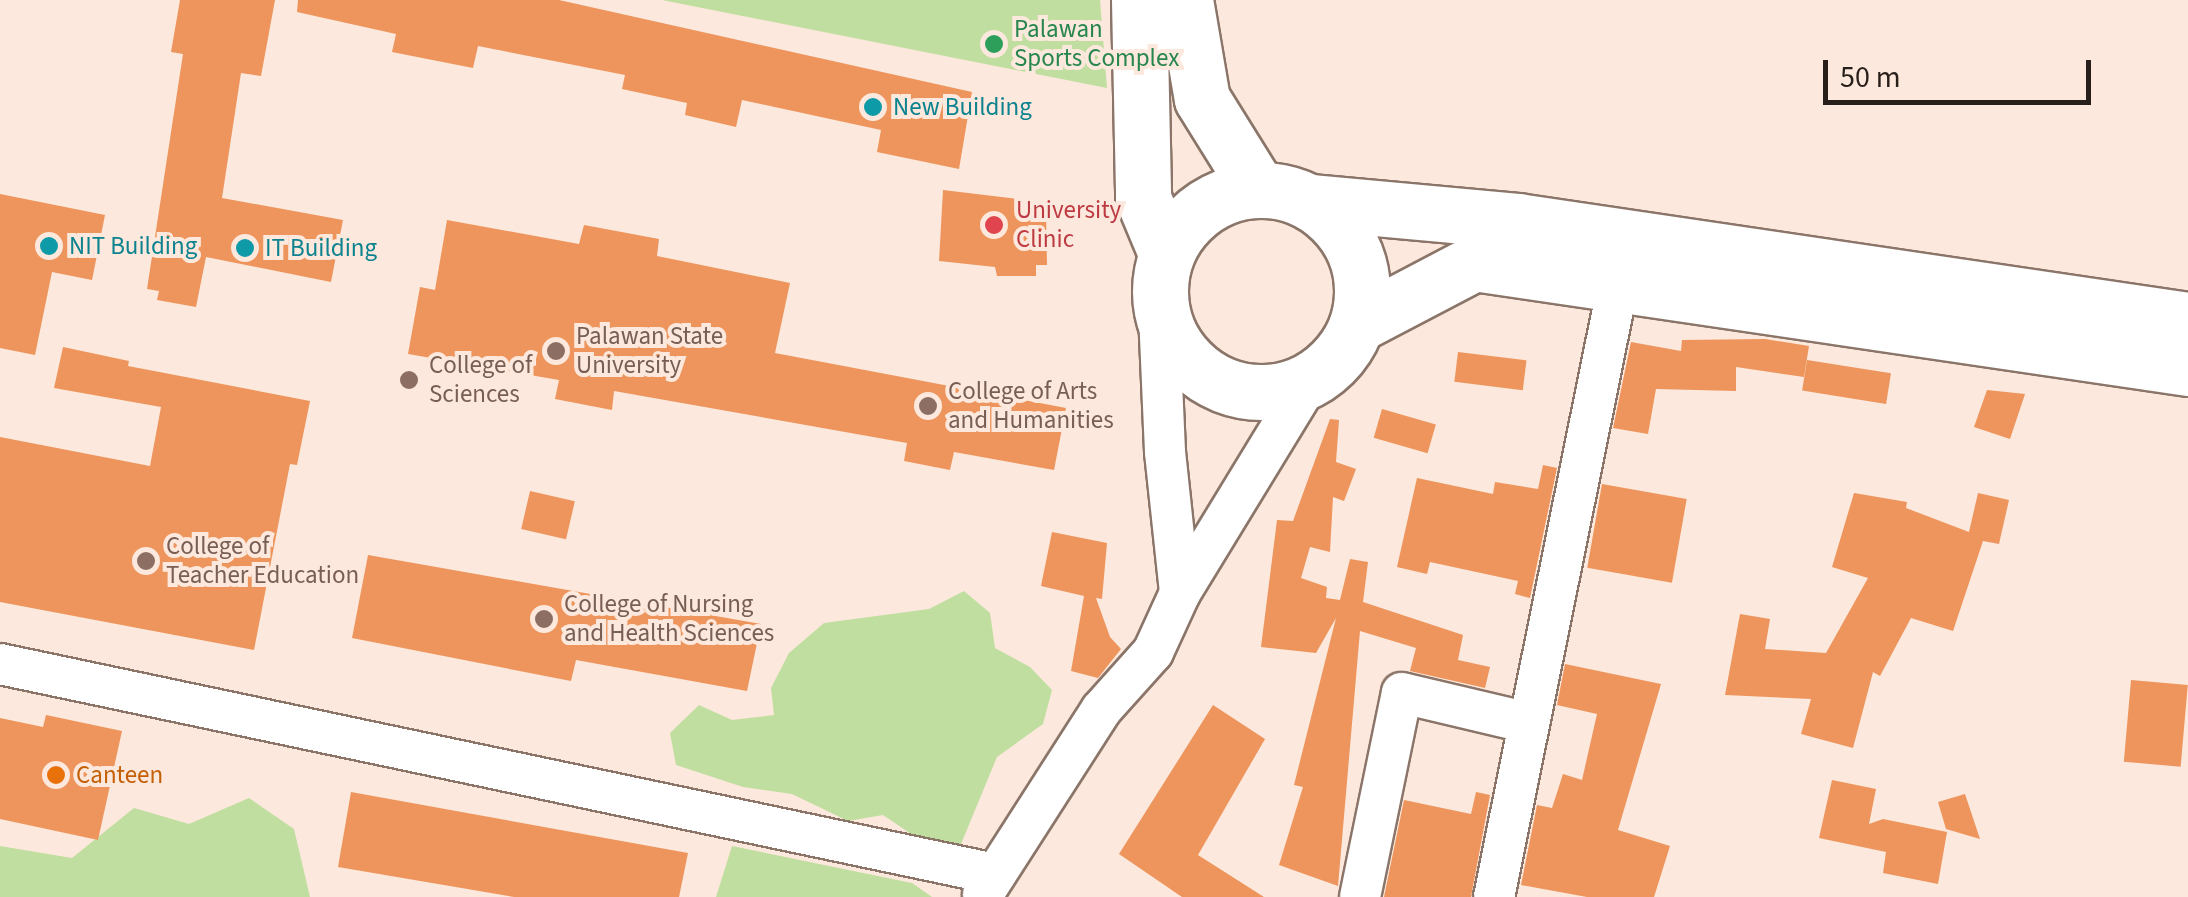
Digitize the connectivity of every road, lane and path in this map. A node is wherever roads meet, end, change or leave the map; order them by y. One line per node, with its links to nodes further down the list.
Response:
1 (1139, 0): 5 (street)
2 (1185, 0): 3 (street)
3 (1258, 189): 4 (street); 5 (street)
4 (1310, 202): 7 (street); 8 (street)
5 (1162, 272): 10 (street); 11 (street)
6 (1618, 285): 8 (street); 9 (street); 13 (street)
7 (2188, 320)
8 (1358, 324): 10 (street)
9 (2188, 368)
10 (1310, 380): 11 (street)
11 (1180, 593): 14 (street)
12 (0, 664): 14 (street)
13 (1529, 723): 15 (street); 16 (street)
14 (988, 886)
15 (1360, 897)
16 (1494, 897)

